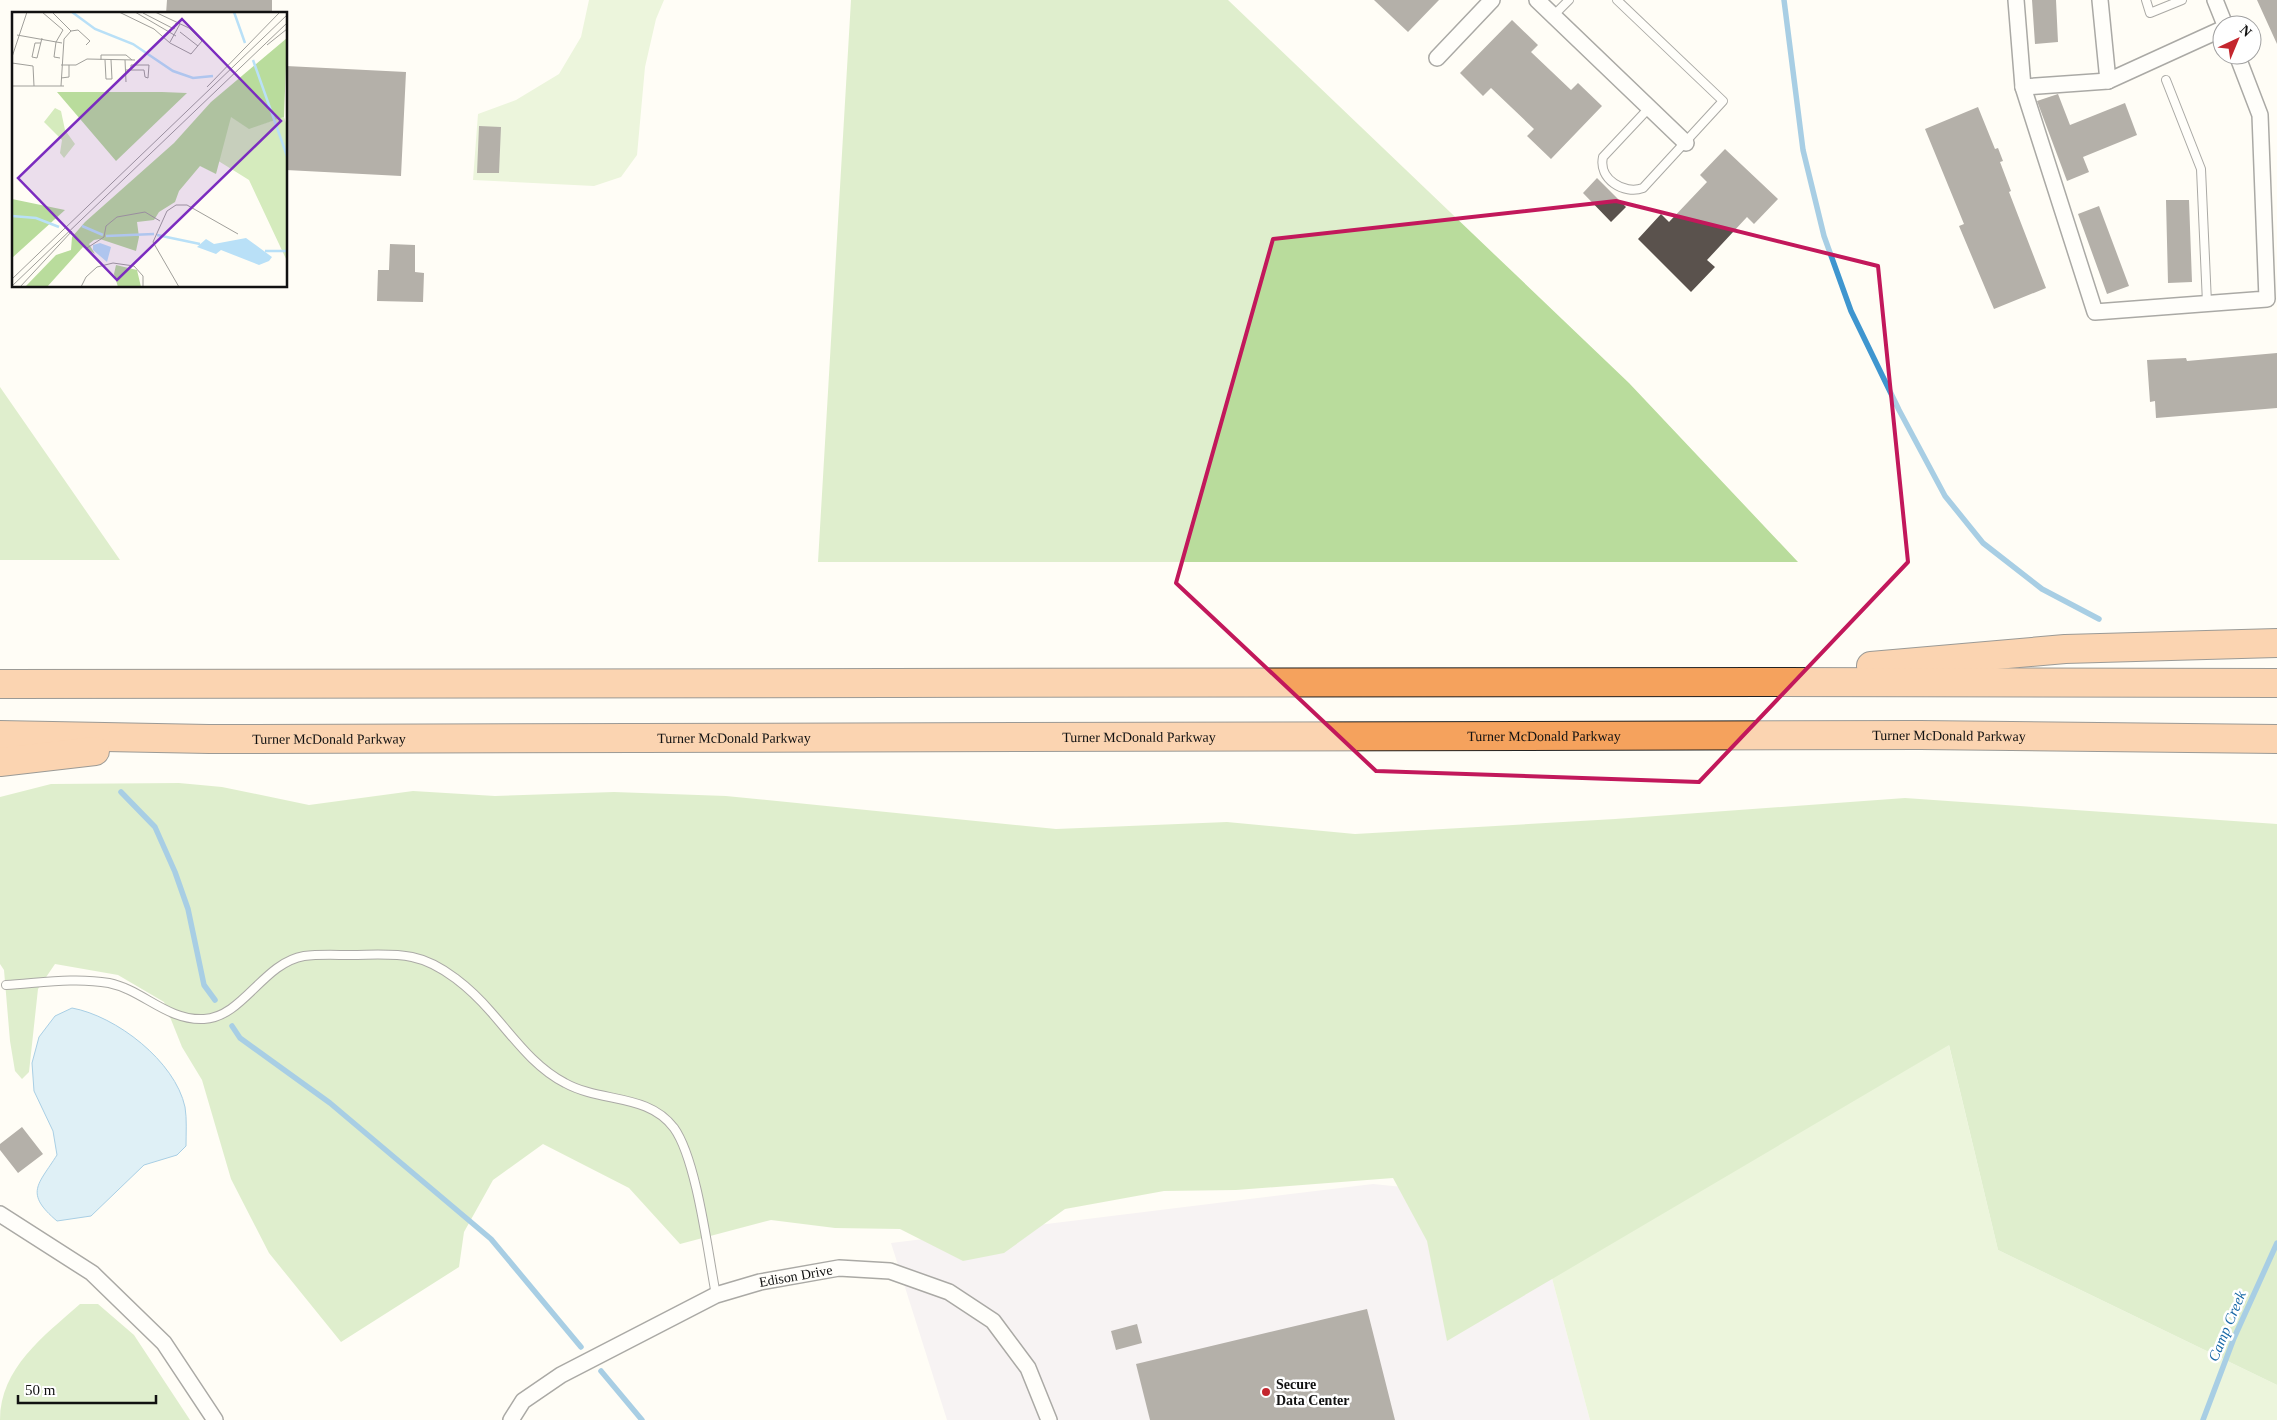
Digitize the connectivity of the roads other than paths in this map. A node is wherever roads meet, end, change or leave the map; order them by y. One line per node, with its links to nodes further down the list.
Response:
1 (1492, 0): 13 (street)
2 (1537, 0): 11 (street)
3 (1569, 0): 11 (lane)
4 (1618, 0): 19 (lane)
5 (2016, 0): 17 (street)
6 (2100, 0): 16 (street)
7 (2146, 0): 8 (lane)
8 (2182, 0)
9 (2216, 0): 10 (street)
10 (2221, 15)
11 (1553, 16): 18 (street)
12 (2212, 34): 16 (street)
13 (1437, 58)
14 (2241, 65): 20 (street)
15 (2166, 80): 20 (lane)
16 (2108, 81): 17 (street)
17 (2023, 87): 20 (street)
18 (1649, 108): 19 (street); 19 (lane)
19 (1686, 143)
20 (2207, 303)
21 (2277, 644): 22 (highway)
22 (1773, 682): 23 (highway); 24 (highway)
23 (2277, 683)
24 (0, 684)
25 (0, 735): 26 (highway, Turner McDonald Parkway)
26 (209, 739): 27 (highway, Turner McDonald Parkway); 28 (highway)
27 (2277, 741)
28 (0, 762)
29 (6, 985): 31 (lane)
30 (0, 1214): 32 (street)
31 (716, 1295): 33 (street, Edison Drive); 34 (street, Edison Drive)
32 (215, 1420)
33 (510, 1420)
34 (1049, 1420)

